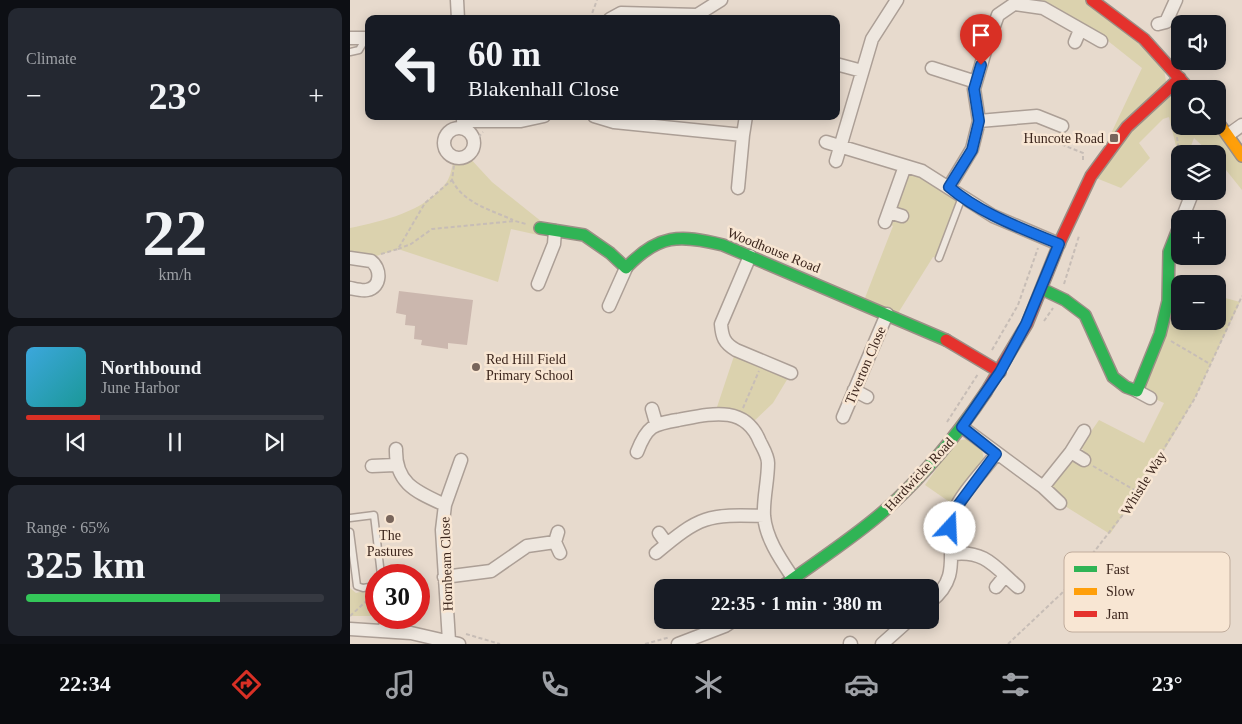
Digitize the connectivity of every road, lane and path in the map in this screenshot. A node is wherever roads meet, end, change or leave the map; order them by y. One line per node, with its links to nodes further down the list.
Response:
1 (457, 0): 7 (street)
2 (597, 0): 8 (path)
3 (721, 0): 10 (street)
4 (897, 0): 20 (street)
5 (1092, 0): 21 (street)
6 (1176, 0): 12 (street)
7 (458, 15)
8 (591, 15)
9 (617, 15): 11 (street)
10 (697, 15)
11 (697, 15)
12 (1158, 24)
13 (350, 38): 14 (street)
14 (365, 38)
15 (365, 41): 17 (lane)
16 (1101, 41): 22 (street)
17 (350, 52)
18 (840, 65): 20 (street)
19 (932, 68): 22 (street)
20 (862, 71): 37 (street)
21 (1180, 78): 23 (street, Hardwicke Road)
22 (976, 82): 27 (street)
23 (1169, 88): 36 (path); 52 (street, Hardwicke Road)
24 (526, 120): 28 (street)
25 (607, 120): 33 (street)
26 (746, 120): 33 (street)
27 (979, 121): 30 (street); 44 (street)
28 (460, 122): 39 (street); 39 (street); 39 (path)
29 (1242, 125): 34 (street)
30 (1062, 126): 42 (path)
31 (486, 129): 39 (path)
32 (1226, 132): 34 (street)
33 (744, 135): 45 (street)
34 (1228, 135): 38 (street)
35 (826, 142): 37 (street)
36 (1178, 145)
37 (840, 147): 40 (street); 41 (street)
38 (1242, 156)
39 (455, 160): 43 (path)
40 (836, 161)
41 (905, 166): 44 (street); 47 (street)
42 (1083, 167)
43 (452, 180): 48 (path); 54 (path)
44 (949, 187): 46 (street)
45 (738, 188)
46 (962, 198): 51 (street); 57 (lane)
47 (902, 216)
48 (515, 221): 49 (path); 54 (path)
49 (540, 228): 50 (street)
50 (555, 231): 59 (street); 60 (street)
51 (1043, 237): 52 (street); 69 (path)
52 (1059, 244): 62 (street, Hardwicke Road)
53 (1171, 247): 67 (street)
54 (398, 249): 58 (path)
55 (750, 256): 59 (street, Woodhouse Road); 66 (street, Woodhouse Road); 68 (street)
56 (350, 258): 58 (street)
57 (938, 258)
58 (366, 259): 61 (street)
59 (626, 268): 65 (street)
60 (538, 284)
61 (350, 288)
62 (1042, 289): 71 (street, Hardwicke Road); 74 (street)
63 (1242, 296): 64 (path, Whistle Way)
64 (1241, 301): 70 (path, Whistle Way)
65 (609, 306)
66 (887, 314): 69 (street, Woodhouse Road); 73 (street, Tiverton Close)
67 (1160, 334): 70 (path); 74 (street)
68 (764, 361): 72 (street); 78 (path)
69 (985, 363): 71 (street, Woodhouse Road); 81 (path)
70 (1210, 364): 93 (path, Whistle Way)
71 (1000, 372): 82 (street, Hardwicke Road)
72 (791, 373)
73 (854, 390): 75 (street); 79 (street, Tiverton Close)
74 (1137, 391): 76 (street)
75 (867, 397)
76 (1150, 398)
77 (652, 409): 80 (street)
78 (739, 417): 80 (street); 96 (street)
79 (843, 417)
80 (656, 423): 85 (street)
81 (946, 423)
82 (962, 427): 87 (street); 108 (street, Hardwicke Road)
83 (1084, 431): 86 (street)
84 (396, 449): 90 (street)
85 (637, 452)
86 (1071, 452): 89 (street); 92 (street)
87 (996, 454): 92 (street); 104 (street)
88 (460, 460): 95 (street, Hornbeam Close)
89 (1084, 460): 93 (path)
90 (395, 465): 91 (street); 95 (street)
91 (372, 466)
92 (1044, 487): 94 (street)
93 (1138, 492): 102 (path, Whistle Way)
94 (1060, 503)
95 (445, 505): 106 (street, Hornbeam Close)
96 (764, 516): 101 (street); 108 (street)
97 (350, 518): 105 (lane)
98 (350, 532): 111 (lane)
99 (659, 532): 101 (street)
100 (555, 542): 106 (street)
101 (667, 544): 103 (street)
102 (1096, 552)
103 (656, 553)
104 (953, 554): 107 (street); 113 (street)
105 (380, 564)
106 (444, 576): 122 (street, Hornbeam Close)
107 (1005, 576): 109 (street); 110 (street)
108 (793, 578)
109 (996, 587)
110 (1018, 587)
111 (365, 588)
112 (1064, 591): 126 (path, Whistle Way)
113 (939, 595)
114 (365, 602): 115 (path)
115 (350, 616)
116 (350, 629): 120 (street)
117 (383, 629): 121 (lane)
118 (717, 629): 124 (street)
119 (899, 629): 125 (street)
120 (368, 631): 121 (street); 123 (street)
121 (383, 632): 122 (street)
122 (454, 643)
123 (370, 644)
124 (678, 644)
125 (882, 644)
126 (1008, 644)

